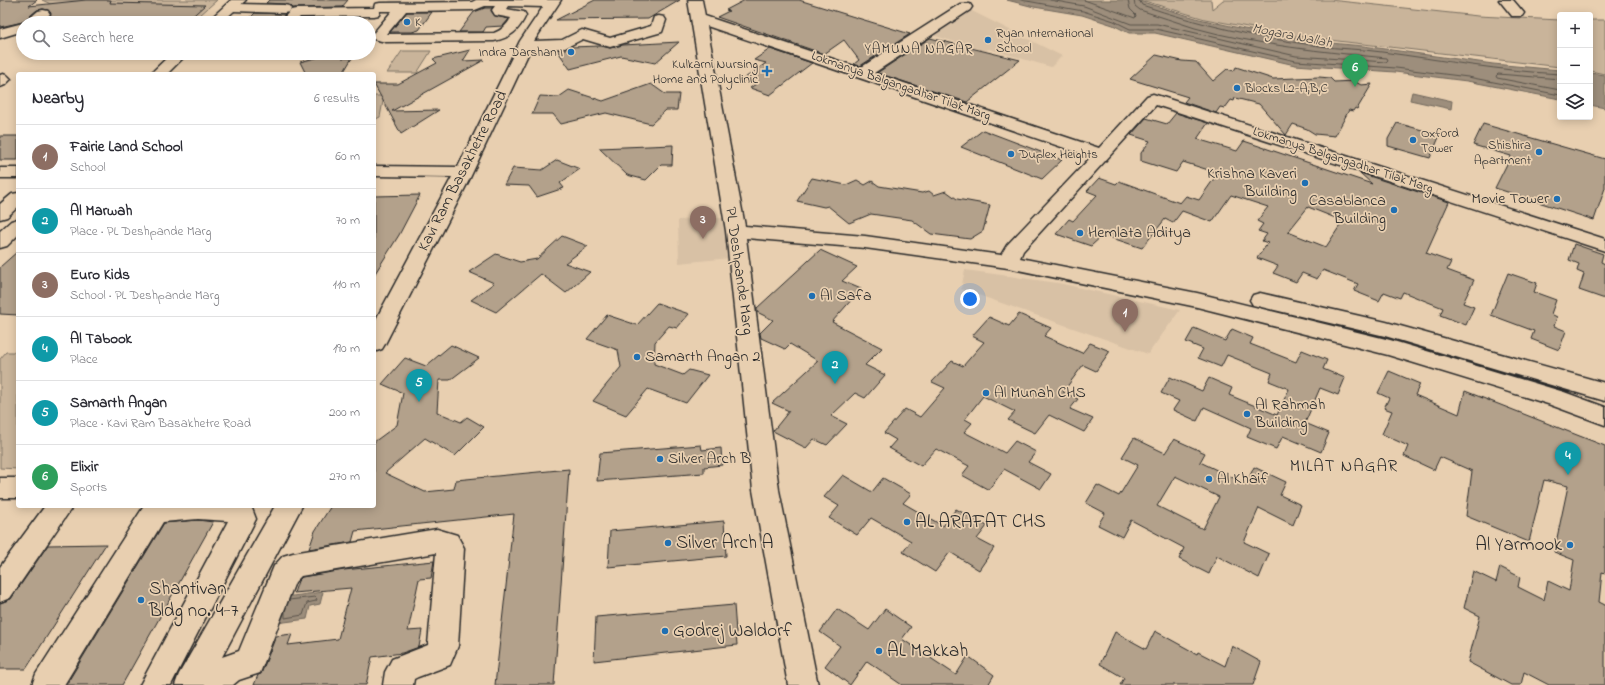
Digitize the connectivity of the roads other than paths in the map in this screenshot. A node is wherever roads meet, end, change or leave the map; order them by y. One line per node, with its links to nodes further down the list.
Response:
1 (1506, 0): 14 (street)
2 (530, 1): 3 (street); 4 (street)
3 (553, 1): 27 (street, Kavi Ram Basakhetre Road)
4 (504, 2): 6 (street); 25 (street)
5 (242, 3): 12 (street); 17 (street); 18 (street)
6 (480, 3): 8 (street); 25 (street)
7 (380, 6): 9 (street); 10 (street); 19 (street); 20 (street)
8 (438, 6): 10 (street); 24 (street)
9 (309, 7)
10 (402, 7): 24 (street)
11 (965, 7): 32 (street)
12 (284, 9)
13 (697, 9): 32 (street, Lokmanya Balgangadhar Tilak Marg); 41 (street, PL Deshpande Marg)
14 (1517, 13)
15 (43, 14): 16 (street)
16 (40, 16)
17 (223, 16)
18 (230, 16)
19 (293, 16)
20 (371, 16)
21 (659, 20): 27 (street)
22 (16, 29): 23 (street)
23 (0, 34)
24 (414, 38): 25 (street)
25 (451, 38)
26 (376, 42): 27 (street)
27 (526, 43): 37 (street, Kavi Ram Basakhetre Road)
28 (174, 60): 30 (street)
29 (188, 60): 31 (street)
30 (160, 72)
31 (175, 72)
32 (863, 73): 33 (street, Lokmanya Balgangadhar Tilak Marg)
33 (1102, 155): 44 (street, Lokmanya Balgangadhar Tilak Marg); 45 (street, Lokmanya Balgangadhar Tilak Marg)
34 (376, 172): 37 (street)
35 (0, 173): 36 (street)
36 (16, 173)
37 (462, 176): 38 (street); 46 (street, Kavi Ram Basakhetre Road)
38 (376, 180)
39 (16, 200): 40 (street)
40 (0, 213)
41 (735, 225): 45 (street); 60 (street, PL Deshpande Marg)
42 (16, 227): 43 (street)
43 (0, 242)
44 (1605, 245)
45 (1011, 256): 47 (street); 48 (street)
46 (376, 340)
47 (1605, 392)
48 (1605, 416)
49 (0, 488): 50 (street)
50 (16, 488)
51 (59, 508): 54 (street)
52 (288, 508): 57 (street)
53 (156, 509): 55 (street); 56 (street)
54 (0, 589)
55 (46, 685)
56 (156, 685)
57 (190, 685)
58 (216, 685): 59 (street)
59 (398, 685)
60 (803, 685)

